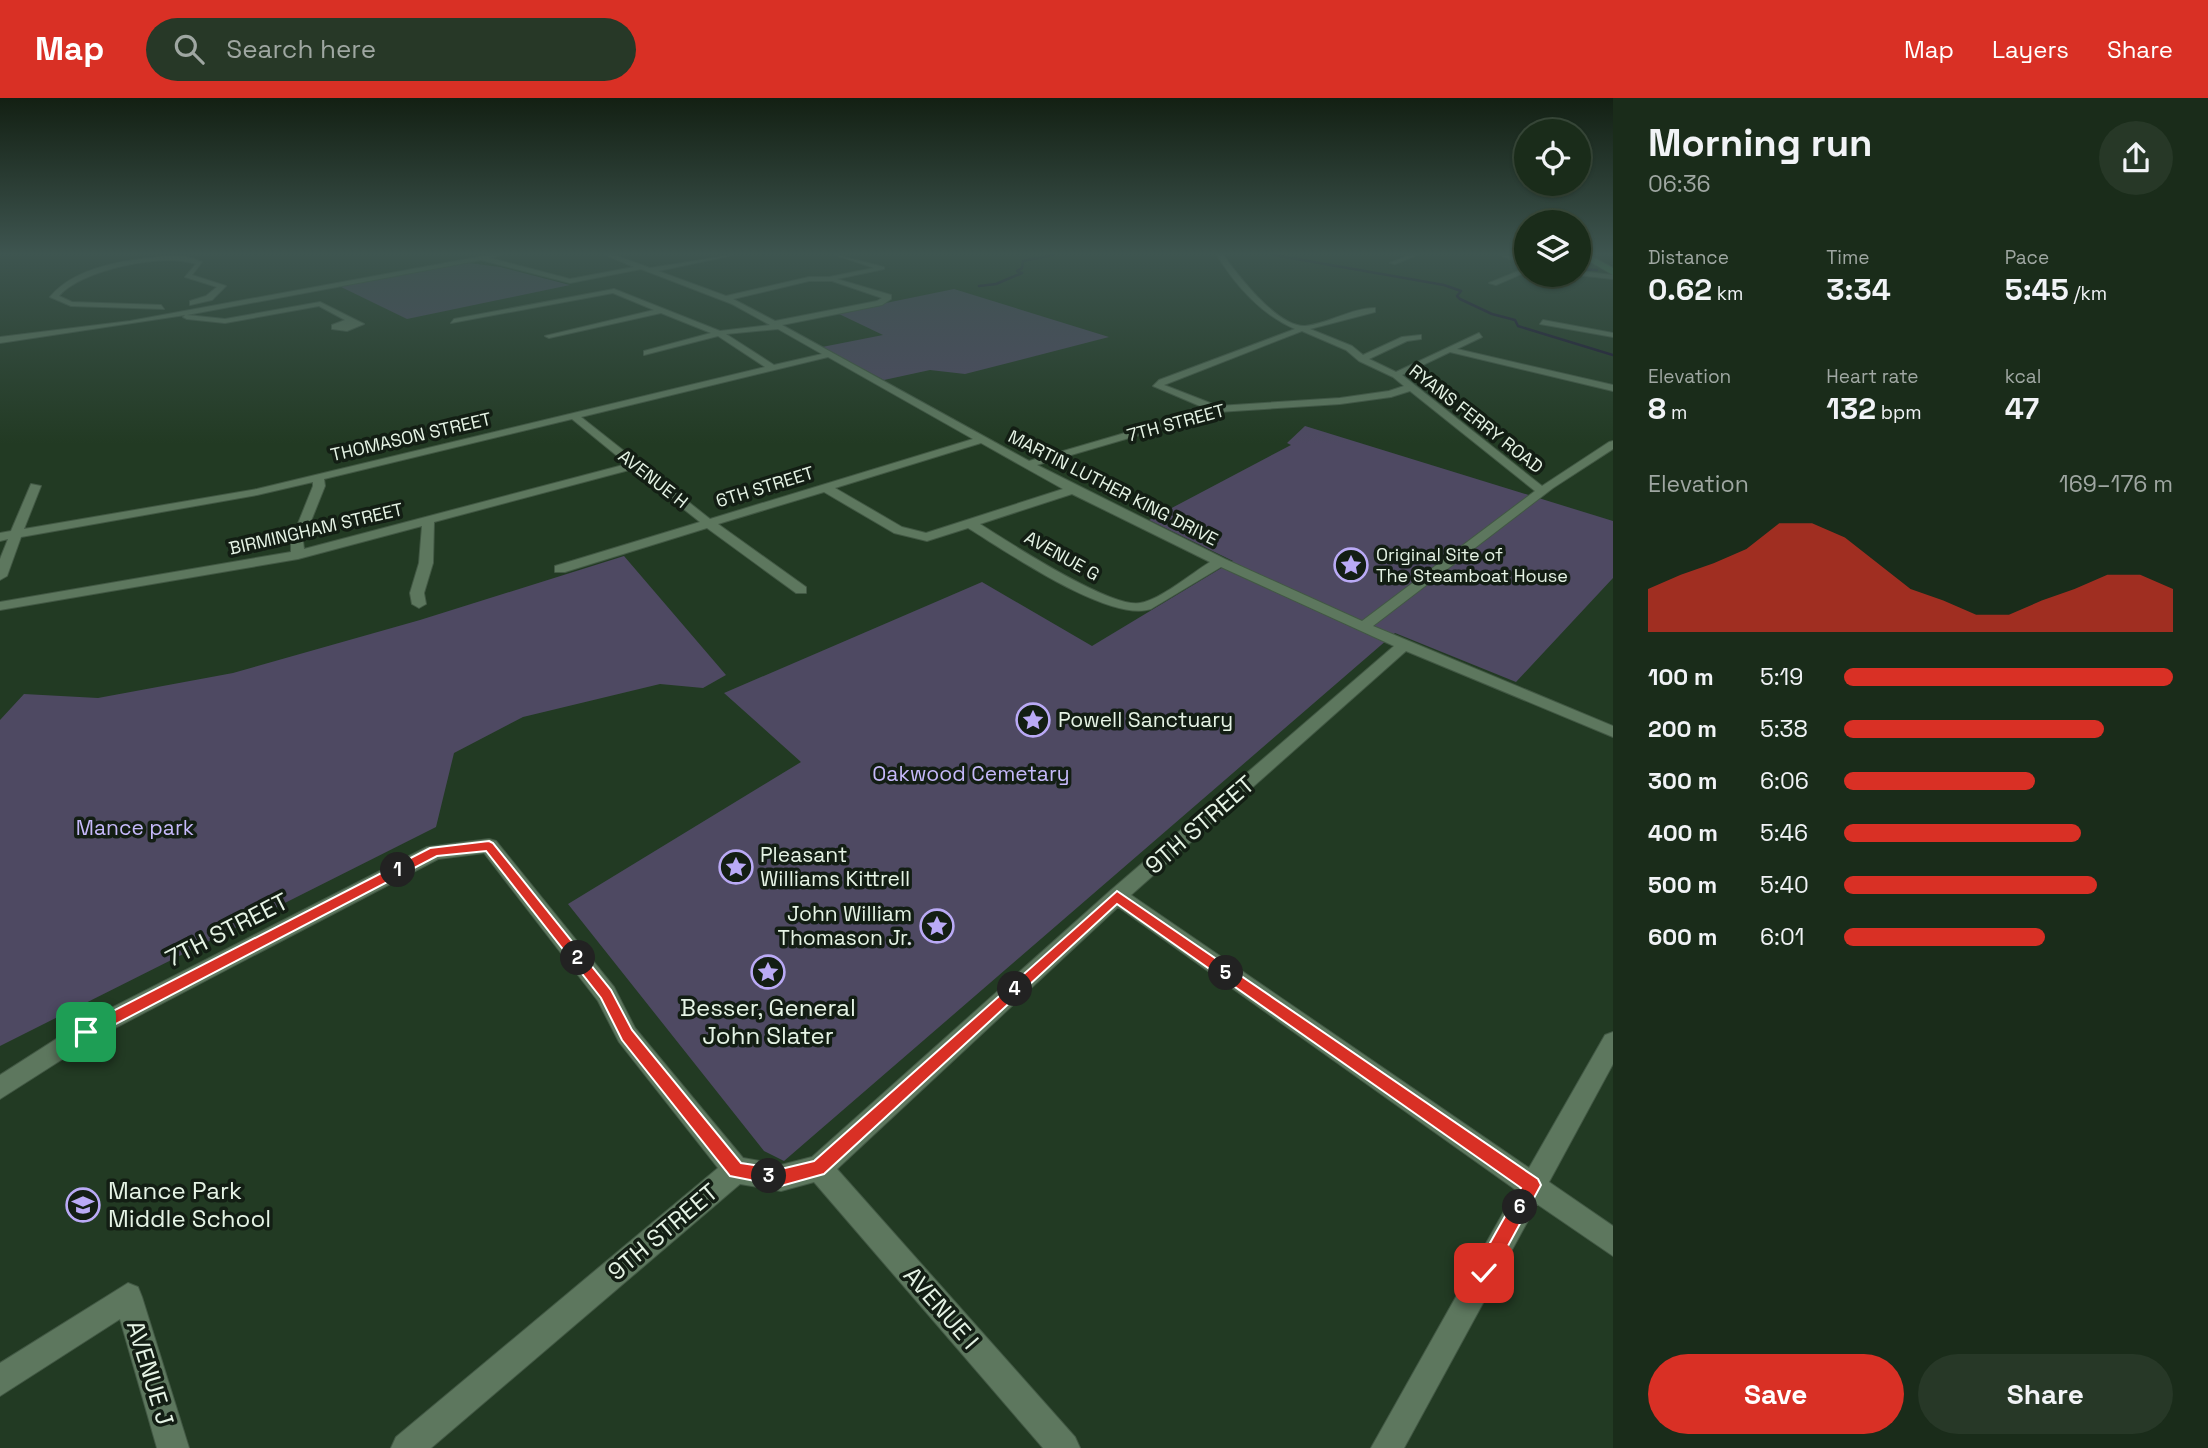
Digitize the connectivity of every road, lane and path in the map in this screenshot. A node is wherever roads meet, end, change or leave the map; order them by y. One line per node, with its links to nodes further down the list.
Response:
1 (135, 318): 22 (street)
2 (202, 318): 3 (street)
3 (242, 318)
4 (347, 318): 13 (street)
5 (470, 318): 12 (street)
6 (628, 318): 20 (street)
7 (682, 318): 17 (street)
8 (762, 318): 15 (street, MARTIN LUTHER KING DRIVE)
9 (812, 318): 15 (street)
10 (1280, 318): 16 (street, RYANS FERRY ROAD)
11 (1342, 318): 16 (street)
12 (454, 321)
13 (348, 322)
14 (1543, 322): 19 (street)
15 (776, 326): 17 (street); 25 (street, MARTIN LUTHER KING DRIVE)
16 (1301, 329): 26 (street, RYANS FERRY ROAD); 31 (street)
17 (720, 334): 24 (street); 27 (street)
18 (1479, 335): 23 (street)
19 (1613, 335)
20 (549, 336)
21 (1418, 337): 26 (street)
22 (0, 340)
23 (1451, 350): 28 (street); 30 (street)
24 (647, 353)
25 (827, 355): 27 (street, THOMASON STREET); 33 (street, MARTIN LUTHER KING DRIVE)
26 (1362, 359): 28 (street, RYANS FERRY ROAD)
27 (772, 368): 32 (street, THOMASON STREET)
28 (1396, 375): 29 (street, RYANS FERRY ROAD)
29 (1410, 387): 31 (street, 7TH STREET); 42 (street, RYANS FERRY ROAD)
30 (1613, 388)
31 (1217, 409): 37 (street, 7TH STREET)
32 (575, 417): 36 (street, AVENUE H); 38 (street, THOMASON STREET)
33 (980, 440): 37 (street, MARTIN LUTHER KING DRIVE); 40 (street, 6TH STREET)
34 (1613, 444): 35 (street)
35 (1607, 455): 42 (street)
36 (634, 465): 43 (street, BIRMINGHAM STREET); 44 (street, AVENUE H)
37 (1027, 465): 41 (street, MARTIN LUTHER KING DRIVE)
38 (318, 477): 46 (street, THOMASON STREET); 48 (street)
39 (35, 486): 46 (street)
40 (824, 487): 44 (street, 6TH STREET); 45 (street)
41 (1073, 490): 45 (street); 49 (street, MARTIN LUTHER KING DRIVE)
42 (1542, 491): 55 (street)
43 (428, 520): 48 (street, BIRMINGHAM STREET); 53 (street)
44 (708, 523): 50 (street, 6TH STREET); 52 (street, AVENUE H)
45 (971, 524): 49 (street, AVENUE G)
46 (16, 534): 47 (street, THOMASON STREET); 51 (street)
47 (0, 537)
48 (298, 555): 54 (street, BIRMINGHAM STREET)
49 (1220, 562): 55 (street, MARTIN LUTHER KING DRIVE)
50 (560, 569)
51 (0, 576)
52 (801, 590)
53 (419, 604)
54 (0, 606)
55 (1363, 627): 56 (street, MARTIN LUTHER KING DRIVE)
56 (1404, 645): 57 (street, MARTIN LUTHER KING DRIVE); 58 (street, 9TH STREET)
57 (1613, 732)
58 (1117, 896): 61 (street, 9TH STREET); 63 (street)
59 (1613, 1042): 63 (street)
60 (0, 1088): 62 (street, 7TH STREET)
61 (818, 1168): 62 (street, 9TH STREET); 68 (street, AVENUE I)
62 (736, 1170): 67 (street, 9TH STREET)
63 (1532, 1185): 64 (street); 69 (street)
64 (1613, 1242)
65 (0, 1381): 66 (street, AVENUE J)
66 (173, 1448)
67 (407, 1448)
68 (1064, 1448)
69 (1387, 1448)

